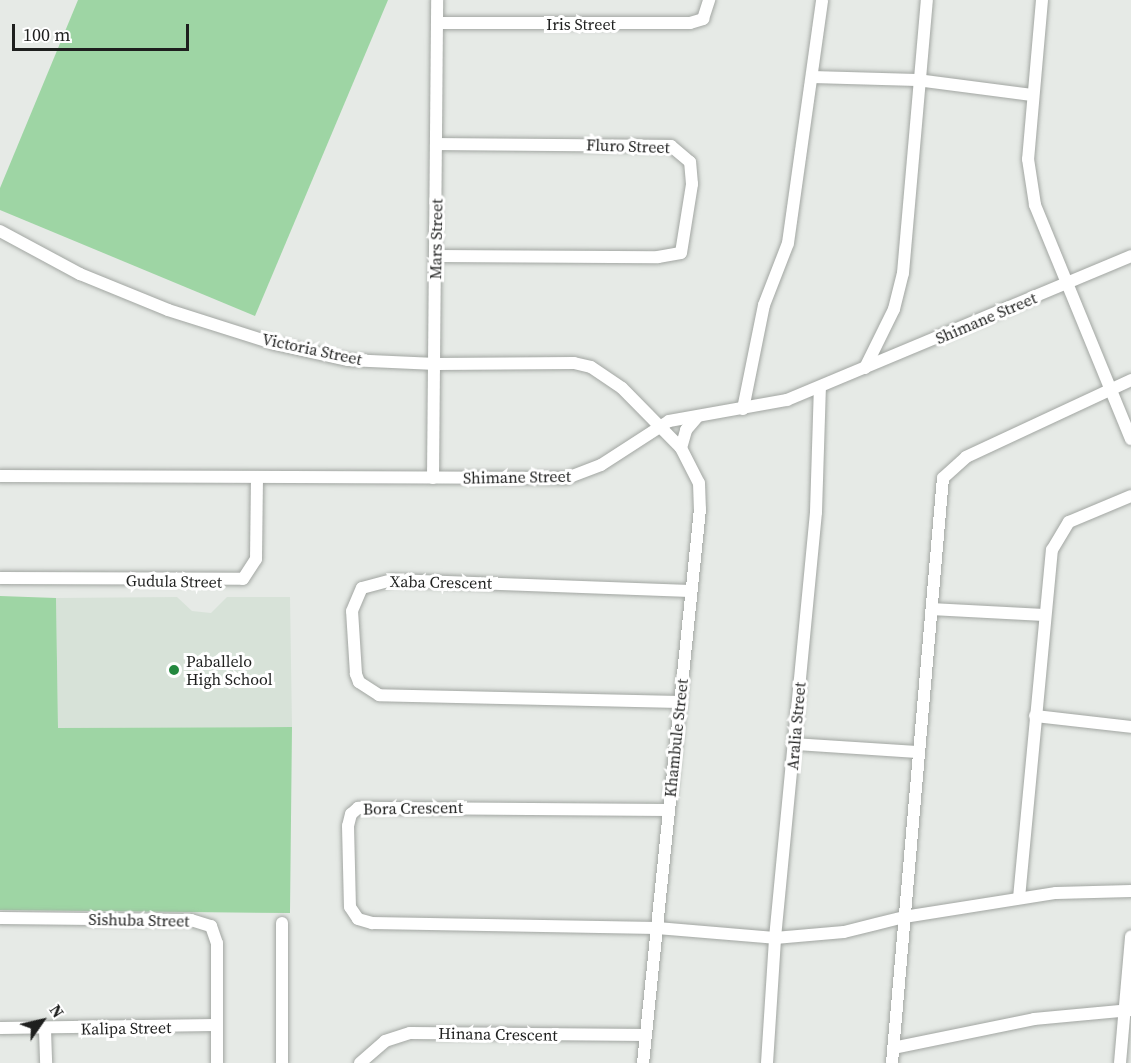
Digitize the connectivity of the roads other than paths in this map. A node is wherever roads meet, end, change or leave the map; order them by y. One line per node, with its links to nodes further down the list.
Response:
1 (437, 0): 6 (street, Mars Street)
2 (709, 0): 6 (street, Iris Street)
3 (822, 0): 7 (street)
4 (927, 0): 8 (street)
5 (1042, 0): 9 (street)
6 (437, 23): 10 (street, Mars Street)
7 (812, 77): 8 (street); 20 (street)
8 (917, 80): 9 (street); 16 (street)
9 (1032, 95): 14 (street)
10 (438, 144): 12 (street, Mars Street); 12 (street, Fluro Street)
11 (0, 231): 15 (street, Victoria Street)
12 (436, 256): 15 (street, Mars Street)
13 (1131, 256): 14 (street, Shimane Street)
14 (1065, 284): 16 (street, Shimane Street); 19 (street)
15 (436, 364): 22 (street, Victoria Street); 26 (street, Mars Street)
16 (866, 368): 18 (street, Shimane Street)
17 (1131, 380): 19 (street)
18 (820, 388): 20 (street, Shimane Street); 36 (street, Aralia Street)
19 (1109, 390): 23 (street); 31 (street)
20 (743, 409): 21 (street, Shimane Street)
21 (698, 416): 22 (street, Shimane Street); 24 (street)
22 (659, 425): 24 (street, Khambule Street); 26 (street, Shimane Street)
23 (1131, 440)
24 (681, 448): 30 (street, Khambule Street)
25 (0, 476): 27 (street, Shimane Street)
26 (433, 478): 27 (street, Shimane Street)
27 (257, 479): 29 (street, Gudula Street)
28 (1131, 496): 32 (street)
29 (0, 578)
30 (691, 591): 33 (street, Khambule Street); 33 (street, Xaba Crescent)
31 (932, 609): 32 (street); 37 (street)
32 (1043, 615): 34 (street)
33 (680, 702): 38 (street, Khambule Street)
34 (1035, 716): 35 (street); 40 (street)
35 (1131, 727)
36 (795, 744): 37 (street); 46 (street, Aralia Street)
37 (919, 752): 41 (street)
38 (668, 810): 44 (street, Khambule Street); 44 (street, Bora Crescent)
39 (1131, 891): 40 (street)
40 (1019, 898): 41 (street)
41 (904, 917): 46 (street); 52 (street)
42 (0, 918): 48 (street, Sishuba Street)
43 (282, 923): 55 (street)
44 (657, 928): 46 (street); 51 (street, Khambule Street)
45 (1131, 936): 47 (street)
46 (775, 938): 58 (street, Aralia Street)
47 (1128, 1009): 52 (street); 60 (street)
48 (216, 1026): 50 (street, Kalipa Street); 54 (street, Sishuba Street)
49 (0, 1028): 50 (street, Kalipa Street)
50 (45, 1030): 53 (street)
51 (646, 1035): 56 (street, Hinana Crescent); 57 (street, Khambule Street)
52 (893, 1048): 59 (street)
53 (46, 1063)
54 (217, 1063)
55 (282, 1063)
56 (360, 1063)
57 (643, 1063)
58 (767, 1063)
59 (892, 1063)
60 (1120, 1063)

